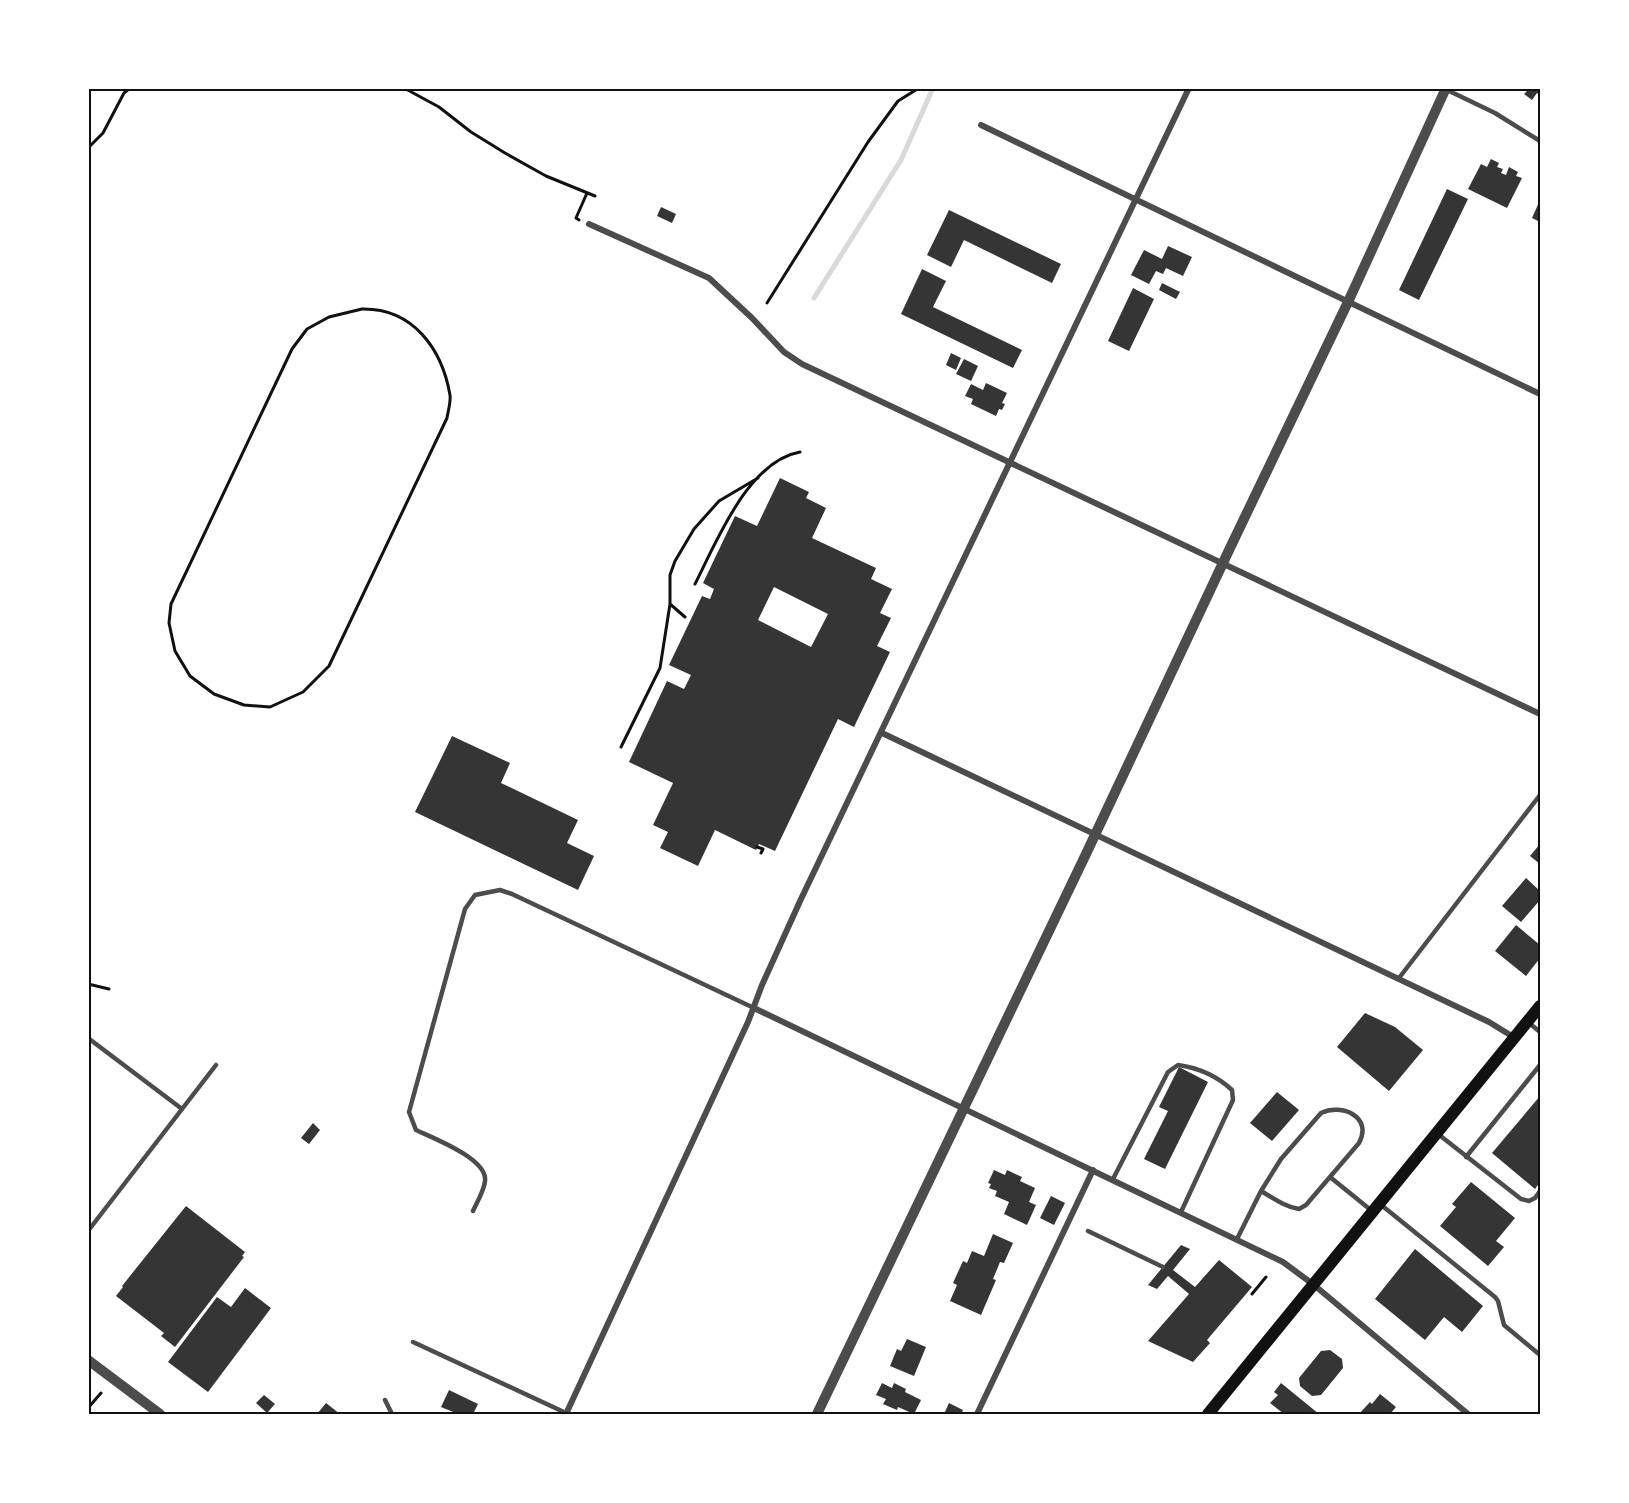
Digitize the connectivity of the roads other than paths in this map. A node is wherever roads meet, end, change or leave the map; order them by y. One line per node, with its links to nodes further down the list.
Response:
1 (1188, 89): 5 (street)
2 (1445, 89): 4 (lane); 7 (street)
3 (981, 126): 5 (street)
4 (1540, 141)
5 (1134, 200): 7 (street); 9 (street)
6 (589, 224): 9 (street)
7 (1348, 302): 8 (street); 10 (street)
8 (1540, 394)
9 (1011, 462): 10 (street); 12 (street)
10 (1223, 563): 11 (street); 14 (street)
11 (1540, 714)
12 (882, 733): 14 (street); 17 (street)
13 (1540, 795): 15 (lane)
14 (1095, 834): 15 (street); 24 (street)
15 (1399, 978): 21 (street)
16 (1540, 1006): 18 (main road)
17 (754, 1008): 24 (street); 34 (lane); 47 (street)
18 (1528, 1022): 19 (lane); 21 (main road)
19 (1540, 1032)
20 (88, 1038): 25 (lane)
21 (1515, 1038): 26 (main road)
22 (216, 1065): 25 (lane)
23 (1540, 1065): 27 (lane)
24 (964, 1108): 28 (street); 48 (street)
25 (182, 1109): 36 (lane)
26 (1437, 1134): 27 (lane); 33 (main road)
27 (1466, 1157): 32 (lane)
28 (1093, 1170): 30 (street); 49 (street)
29 (1330, 1177): 31 (lane); 31 (lane); 33 (lane)
30 (1113, 1179): 35 (street); 35 (lane)
31 (1261, 1191): 38 (lane)
32 (1540, 1191)
33 (1377, 1208): 40 (main road); 42 (lane)
34 (472, 1211)
35 (1181, 1212): 38 (street)
36 (88, 1231)
37 (1088, 1231): 39 (lane)
38 (1238, 1239): 40 (street)
39 (1163, 1267)
40 (1314, 1285): 50 (main road); 51 (street)
41 (413, 1342): 47 (lane)
42 (1540, 1355)
43 (88, 1360): 45 (street)
44 (386, 1400): 46 (lane)
45 (160, 1414)
46 (392, 1414)
47 (567, 1414)
48 (817, 1414)
49 (977, 1414)
50 (1208, 1414)
51 (1468, 1414)

